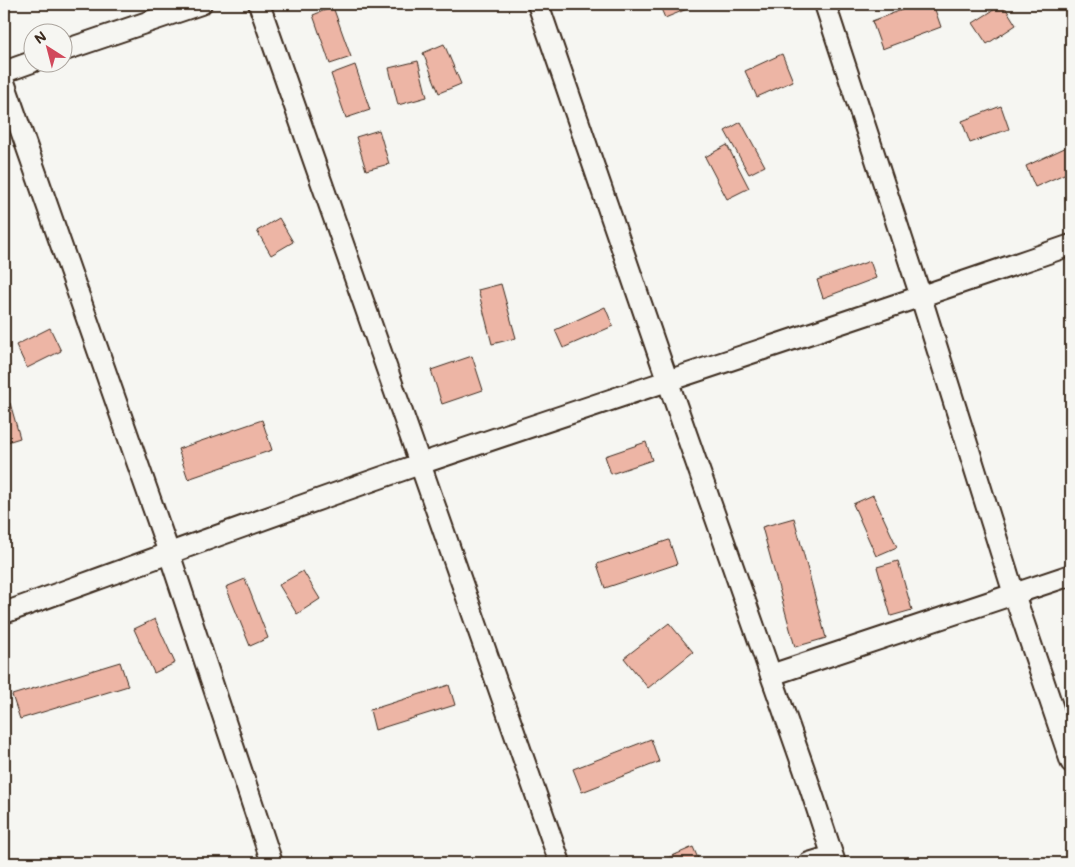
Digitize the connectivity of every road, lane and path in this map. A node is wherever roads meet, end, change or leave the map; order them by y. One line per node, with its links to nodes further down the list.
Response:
1 (201, 4): 5 (street)
2 (259, 4): 12 (street)
3 (538, 4): 11 (street)
4 (824, 4): 10 (street)
5 (72, 48)
6 (22, 66): 7 (street)
7 (4, 72)
8 (4, 82): 13 (street)
9 (1071, 245): 10 (street)
10 (921, 297): 11 (street); 15 (street)
11 (668, 382): 12 (street); 17 (street)
12 (420, 464): 13 (street); 21 (street)
13 (169, 553): 16 (street); 20 (street)
14 (1071, 575): 15 (street)
15 (1014, 594): 17 (street); 18 (street)
16 (4, 613)
17 (771, 675): 19 (street)
18 (1071, 762)
19 (834, 859): 22 (street)
20 (272, 863)
21 (560, 863)
22 (809, 863)

